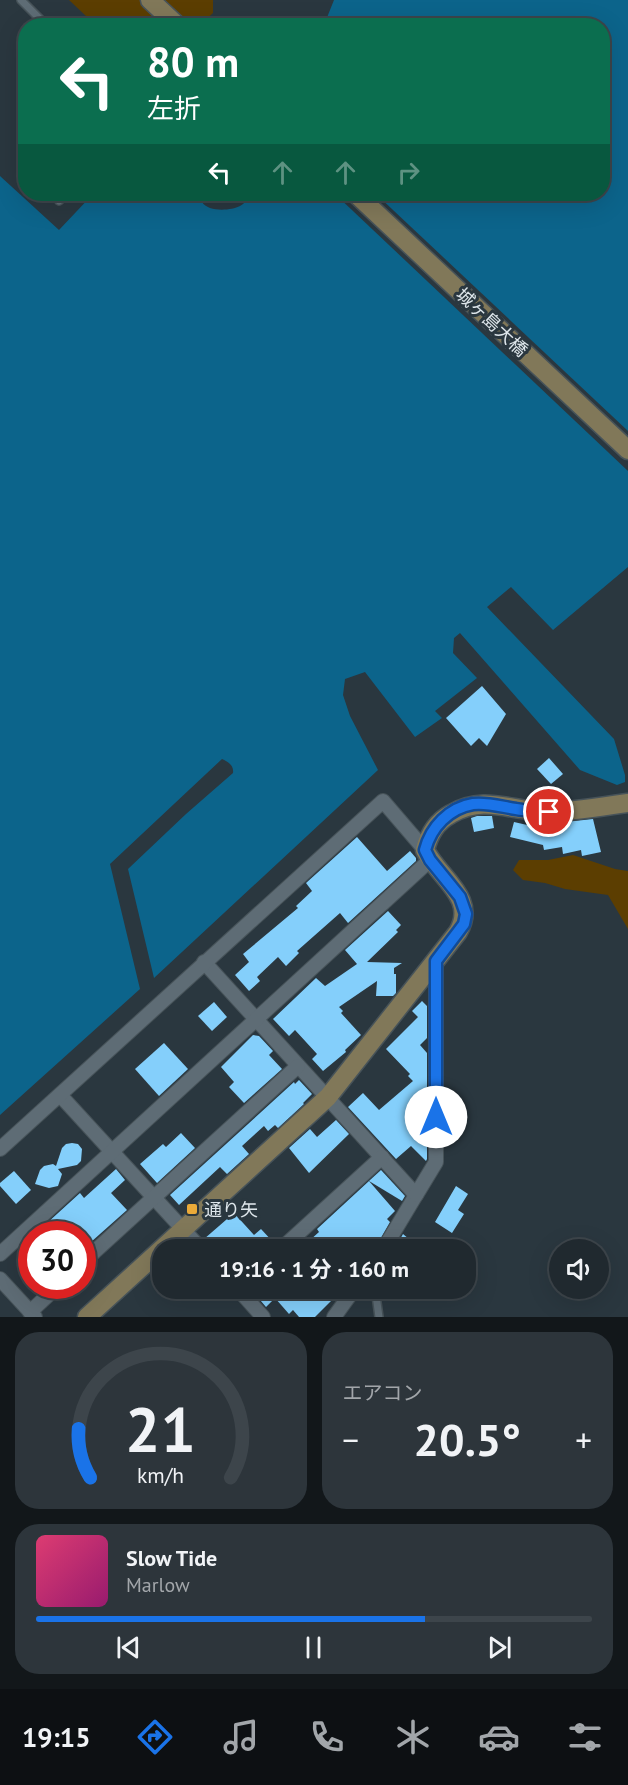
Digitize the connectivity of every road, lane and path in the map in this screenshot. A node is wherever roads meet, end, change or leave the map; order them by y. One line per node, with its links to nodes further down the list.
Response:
1 (21, 0): 3 (lane)
2 (150, 0): 4 (street)
3 (39, 18)
4 (169, 18)
5 (363, 201): 6 (street, 城ヶ島大橋)
6 (628, 450)
7 (628, 803): 8 (street)
8 (427, 855): 9 (street); 10 (street); 11 (street)
9 (436, 961): 14 (street); 18 (street)
10 (204, 962): 11 (street); 13 (street)
11 (257, 1020): 12 (street); 16 (street)
12 (298, 1066): 14 (street); 19 (street)
13 (60, 1095): 15 (street); 16 (street)
14 (328, 1097): 17 (street); 20 (street)
15 (0, 1149)
16 (112, 1151): 19 (street); 25 (street)
17 (382, 1157): 18 (street); 22 (street)
18 (416, 1195): 23 (street)
19 (154, 1197): 20 (street); 24 (street)
20 (184, 1229): 21 (street); 32 (street)
21 (193, 1239)
22 (292, 1239)
23 (390, 1239)
24 (96, 1250)
25 (0, 1254)
26 (0, 1279): 31 (street)
27 (46, 1299): 31 (street)
28 (246, 1299): 33 (street)
29 (347, 1299): 34 (street)
30 (377, 1299): 35 (lane)
31 (32, 1314)
32 (87, 1317)
33 (263, 1317)
34 (334, 1317)
35 (379, 1317)

